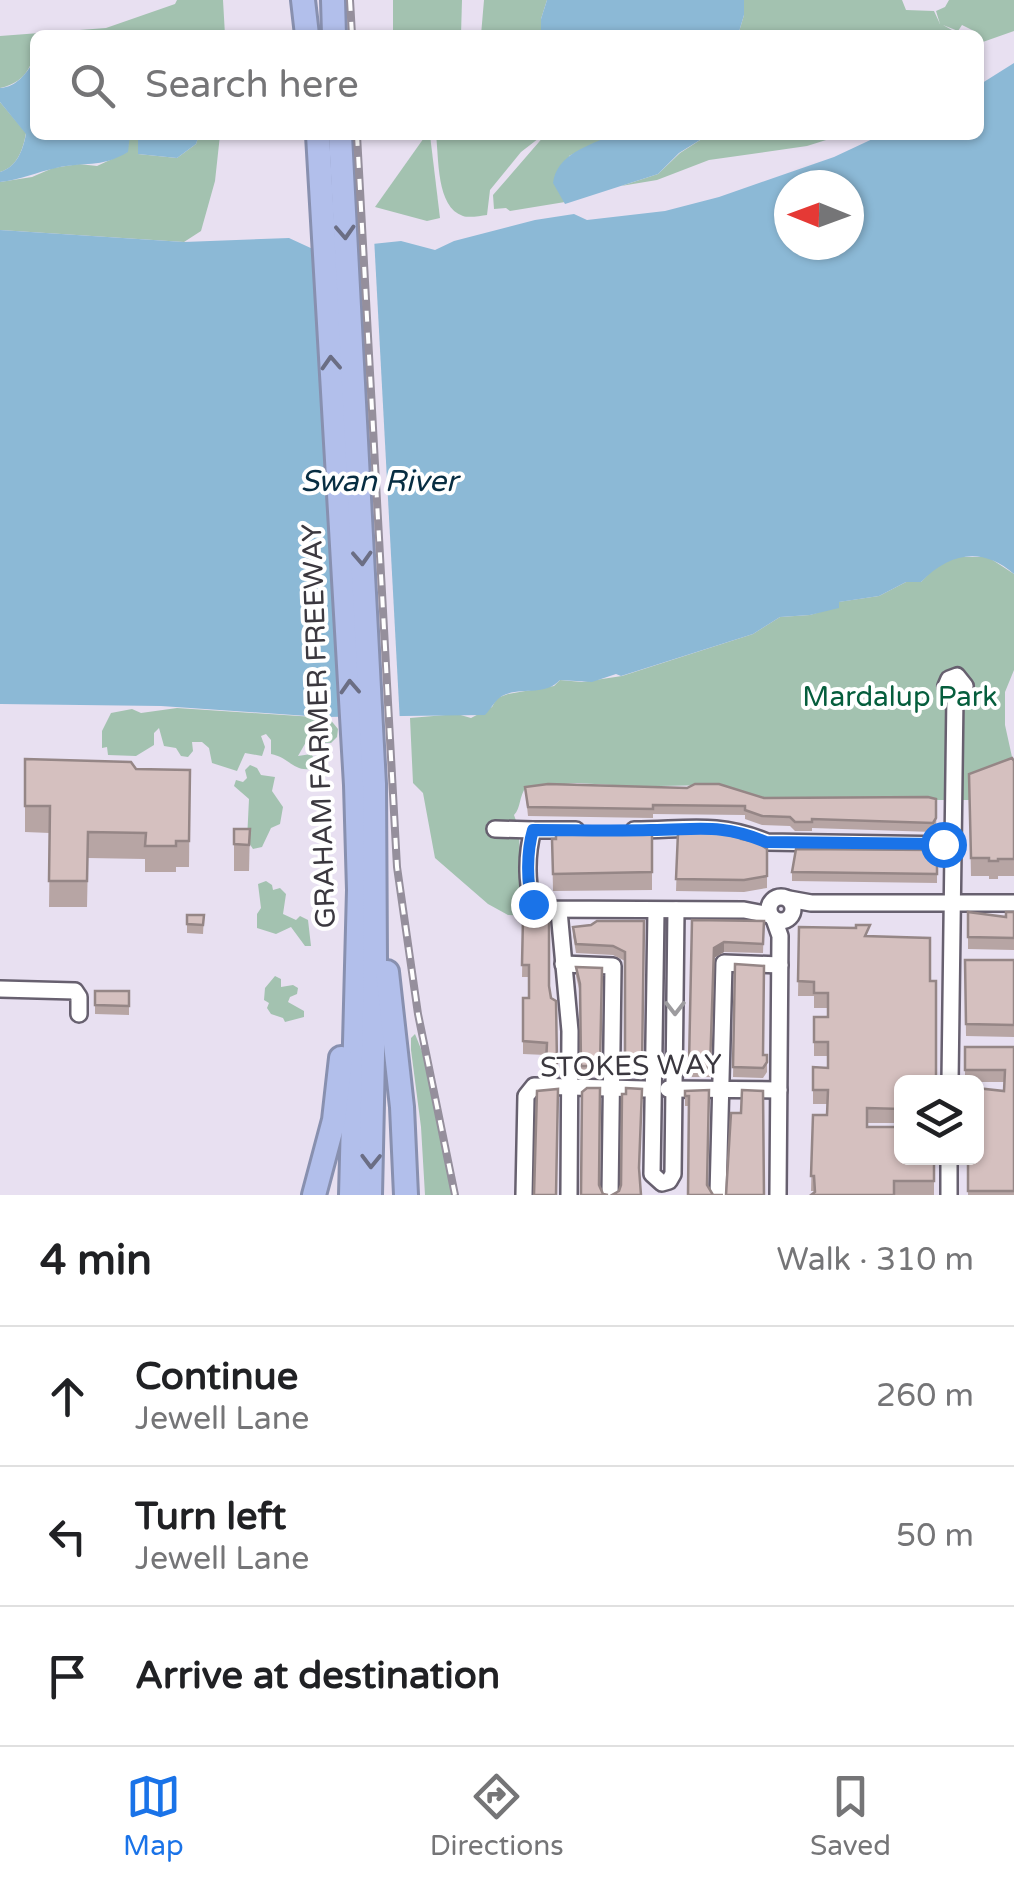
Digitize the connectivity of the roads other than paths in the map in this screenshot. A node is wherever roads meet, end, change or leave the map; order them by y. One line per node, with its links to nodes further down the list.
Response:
1 (303, 0): 4 (highway)
2 (310, 0): 5 (highway)
3 (333, 0): 6 (highway)
4 (309, 30)
5 (310, 30)
6 (334, 30)
7 (318, 140): 10 (highway, GRAHAM FARMER FREEWAY, one-way to 7)
8 (340, 140): 10 (highway, GRAHAM FARMER FREEWAY, one-way to 10)
9 (955, 695): 15 (street)
10 (365, 784): 34 (highway); 35 (highway, GRAHAM FARMER FREEWAY); 36 (highway, GRAHAM FARMER FREEWAY, one-way to 36); 37 (highway)
11 (495, 828): 12 (street)
12 (533, 830): 13 (street); 20 (street)
13 (587, 830)
14 (623, 830): 15 (street)
15 (952, 845): 16 (street)
16 (951, 902): 17 (street); 21 (street); 26 (street)
17 (1014, 903)
18 (656, 910): 19 (street); 20 (street); 29 (street)
19 (676, 910): 21 (street); 30 (street, one-way to 30)
20 (559, 911): 22 (street)
21 (781, 911): 23 (street)
22 (563, 964): 27 (street); 28 (street)
23 (780, 964): 31 (street); 32 (street)
24 (0, 989): 25 (street)
25 (79, 1014)
26 (951, 1075)
27 (570, 1086): 28 (street, STOKES WAY); 38 (street, STOKES WAY); 39 (street)
28 (612, 1089): 29 (street, STOKES WAY); 40 (street)
29 (653, 1089): 30 (street, STOKES WAY); 30 (street)
30 (674, 1090): 31 (street, STOKES WAY)
31 (721, 1090): 32 (street, STOKES WAY); 41 (street)
32 (779, 1090): 42 (street)
33 (949, 1165): 43 (street)
34 (314, 1195)
35 (351, 1195)
36 (370, 1195)
37 (406, 1195)
38 (524, 1195)
39 (568, 1195)
40 (610, 1195)
41 (718, 1195)
42 (778, 1195)
43 (948, 1195)

